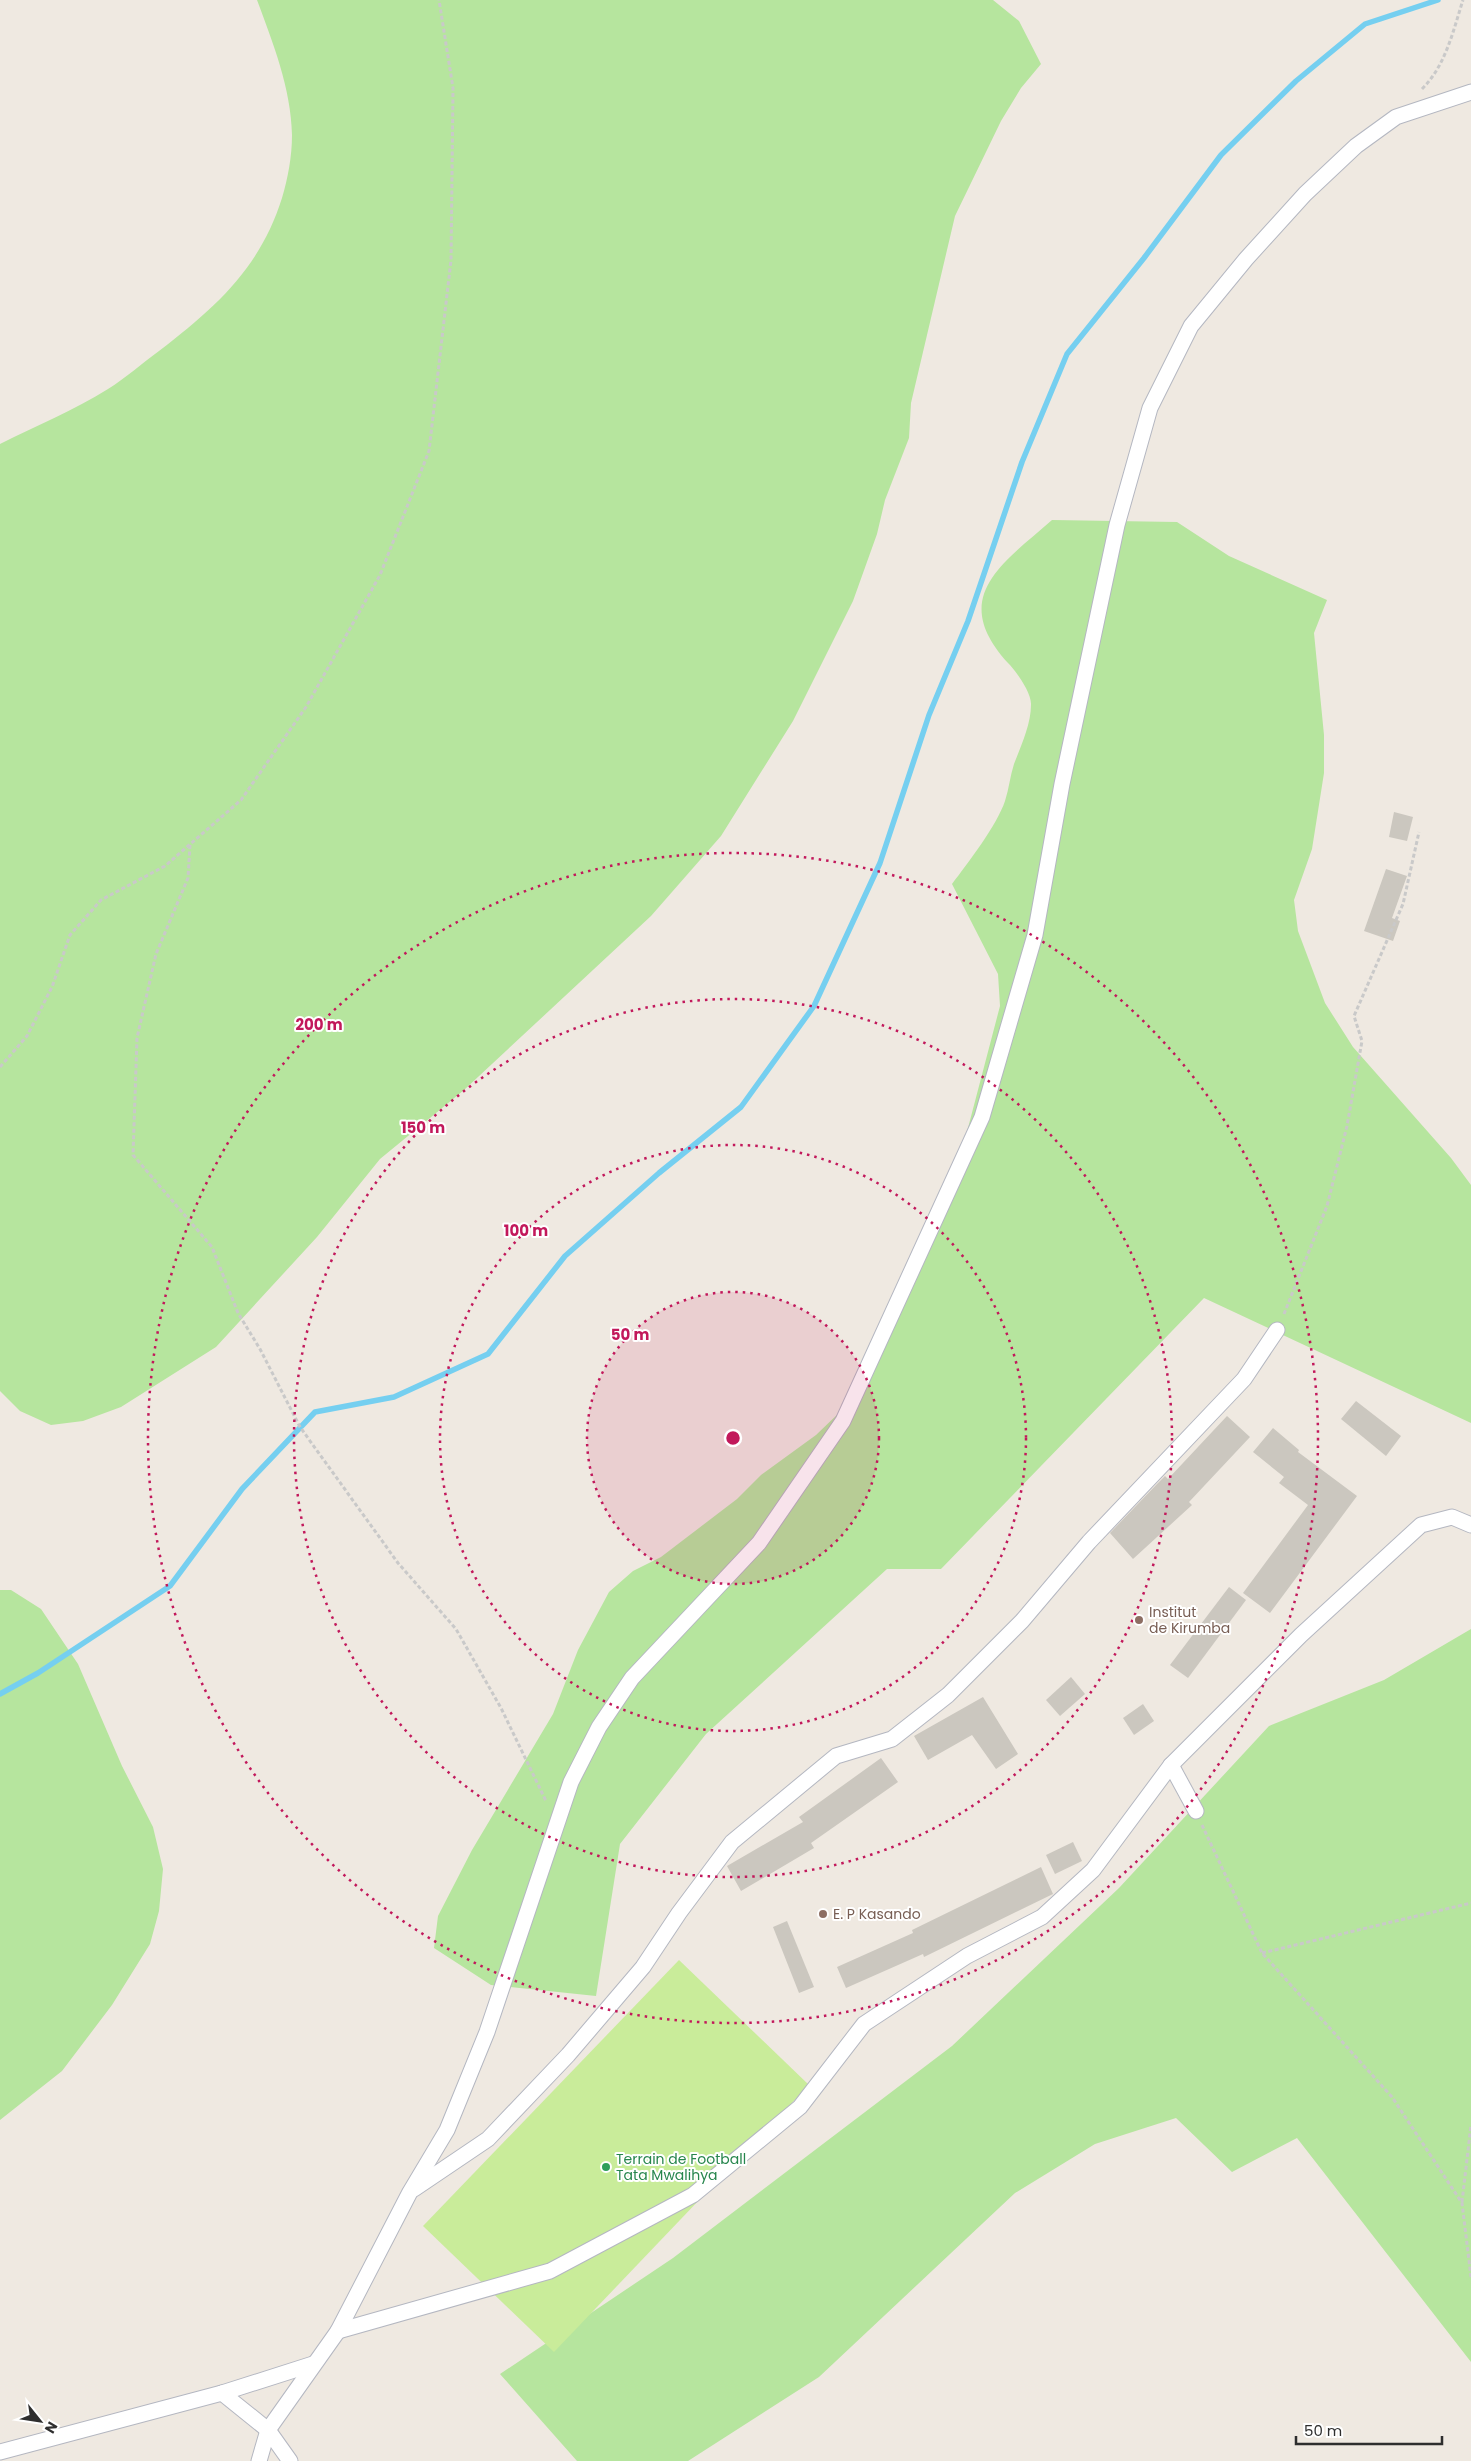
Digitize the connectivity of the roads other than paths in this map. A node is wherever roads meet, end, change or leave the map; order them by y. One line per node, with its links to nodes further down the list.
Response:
1 (1471, 92): 6 (street)
2 (1277, 1330): 6 (street)
3 (1471, 1525): 4 (street)
4 (1172, 1765): 5 (street); 7 (street)
5 (1196, 1811)
6 (410, 2192): 7 (street)
7 (338, 2331): 8 (street)
8 (313, 2364): 9 (street); 10 (street)
9 (222, 2392): 10 (street); 11 (street)
10 (268, 2430): 12 (street); 13 (street)
11 (0, 2452)
12 (259, 2461)
13 (290, 2461)

